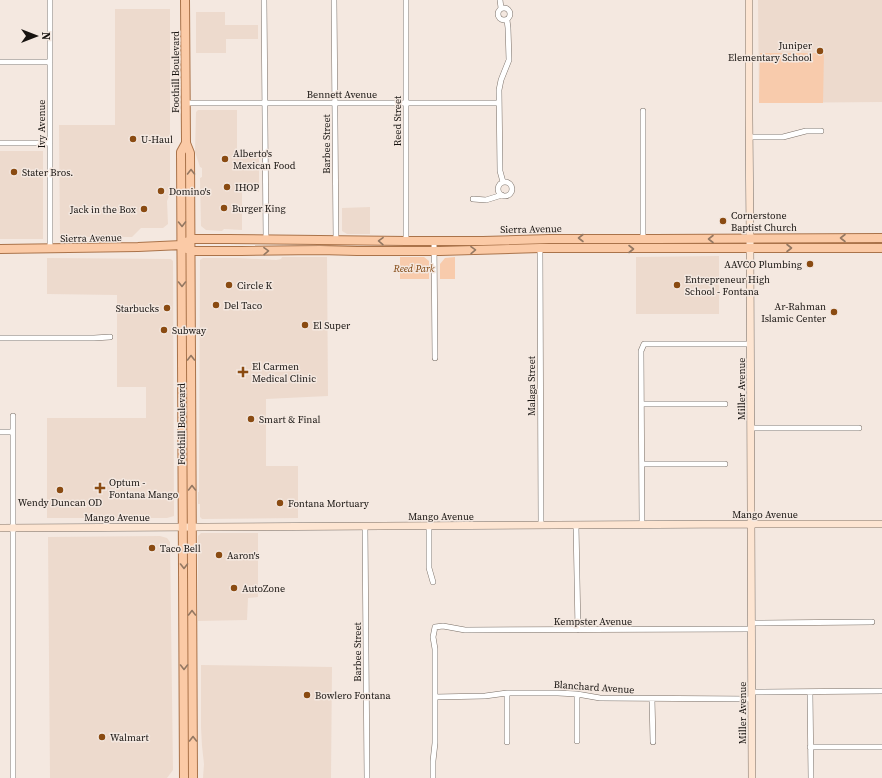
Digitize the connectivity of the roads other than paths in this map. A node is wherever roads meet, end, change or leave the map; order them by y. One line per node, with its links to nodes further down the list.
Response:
1 (50, 0): 11 (street, Ivy Avenue)
2 (185, 0): 12 (main road, Foothill Boulevard)
3 (264, 0): 13 (street)
4 (334, 0): 14 (street, Barbee Street)
5 (406, 0): 15 (street, Reed Street)
6 (500, 0): 8 (street)
7 (749, 0): 19 (street, Miller Avenue)
8 (501, 8): 9 (street); 9 (street)
9 (506, 20): 16 (street)
10 (0, 62): 11 (street)
11 (50, 62): 21 (street, Ivy Avenue)
12 (185, 103): 13 (street, Bennett Avenue); 22 (main road, Foothill Boulevard)
13 (265, 103): 14 (street, Bennett Avenue); 27 (street)
14 (335, 103): 15 (street, Bennett Avenue); 31 (street, Barbee Street)
15 (406, 103): 16 (street, Bennett Avenue); 32 (street, Reed Street)
16 (499, 103): 23 (street)
17 (643, 112): 28 (street)
18 (821, 131): 19 (street)
19 (749, 137): 29 (street, Miller Avenue)
20 (0, 143): 21 (street)
21 (50, 143): 35 (street, Ivy Avenue)
22 (186, 143): 30 (main road, Foothill Boulevard, one-way to 22); 34 (main road, Foothill Boulevard, one-way to 34)
23 (503, 182): 24 (street); 24 (street)
24 (502, 195): 25 (street)
25 (474, 199)
26 (882, 238): 29 (main road, Sierra Avenue, one-way to 29)
27 (266, 239): 30 (main road, Sierra Avenue); 31 (main road, Sierra Avenue)
28 (644, 239): 29 (main road, Sierra Avenue, one-way to 28); 33 (main road, Sierra Avenue, one-way to 33)
29 (750, 239): 37 (street, Miller Avenue)
30 (191, 240): 34 (main road); 40 (main road, Foothill Boulevard)
31 (336, 241): 32 (main road, Sierra Avenue, one-way to 31)
32 (406, 241): 33 (main road, Sierra Avenue)
33 (434, 241): 41 (street)
34 (182, 246): 35 (main road, Sierra Avenue); 40 (main road, Sierra Avenue); 62 (main road, Foothill Boulevard, one-way to 62)
35 (50, 248): 39 (main road, Sierra Avenue)
36 (540, 248): 37 (main road, Sierra Avenue, one-way to 37); 41 (main road, Sierra Avenue, one-way to 36); 58 (street, Malaga Street)
37 (750, 248): 38 (main road, Sierra Avenue, one-way to 38); 44 (street, Miller Avenue)
38 (882, 248)
39 (0, 249)
40 (191, 250): 41 (main road, Sierra Avenue, one-way to 41); 62 (main road, Foothill Boulevard, one-way to 40)
41 (434, 250): 45 (street)
42 (110, 337): 43 (street)
43 (0, 338)
44 (750, 344): 46 (street); 49 (street, Miller Avenue)
45 (435, 358)
46 (642, 404): 47 (street); 53 (street)
47 (725, 404)
48 (13, 416): 52 (street)
49 (751, 428): 50 (street); 56 (street, Miller Avenue)
50 (859, 428)
51 (0, 432): 52 (street)
52 (12, 432): 64 (street)
53 (642, 464): 54 (street); 55 (street)
54 (725, 464)
55 (642, 524): 56 (street, Mango Avenue); 59 (street, Mango Avenue)
56 (751, 524): 57 (street, Mango Avenue); 67 (street, Miller Avenue)
57 (882, 524)
58 (541, 525): 59 (street, Mango Avenue); 61 (street, Mango Avenue)
59 (576, 525): 68 (street)
60 (365, 526): 61 (street, Mango Avenue); 62 (street, Mango Avenue); 85 (street, Barbee Street)
61 (429, 526): 65 (street)
62 (188, 527): 64 (street, Mango Avenue); 69 (main road, Foothill Boulevard, one-way to 62); 69 (main road, Foothill Boulevard, one-way to 69)
63 (0, 528): 64 (street, Mango Avenue)
64 (13, 528): 82 (street)
65 (433, 582)
66 (872, 622): 67 (street, Kempster Avenue)
67 (752, 626): 68 (street, Kempster Avenue); 74 (street, Miller Avenue)
68 (578, 630): 75 (street, Kempster Avenue)
69 (188, 652): 83 (main road, Foothill Boulevard, one-way to 83); 84 (main road, Foothill Boulevard, one-way to 69)
70 (882, 691): 72 (street, Blanchard Avenue)
71 (507, 692): 73 (street, Blanchard Avenue); 75 (street, Blanchard Avenue); 78 (street)
72 (810, 692): 74 (street, Blanchard Avenue); 80 (street)
73 (576, 694): 76 (street, Blanchard Avenue); 77 (street)
74 (752, 695): 76 (street, Blanchard Avenue); 87 (street, Miller Avenue)
75 (435, 697): 86 (street)
76 (652, 699): 79 (street)
77 (577, 741)
78 (507, 742)
79 (653, 742)
80 (810, 747): 81 (street); 88 (street)
81 (882, 747)
82 (13, 778)
83 (184, 778)
84 (193, 778)
85 (367, 778)
86 (434, 778)
87 (752, 778)
88 (810, 778)

